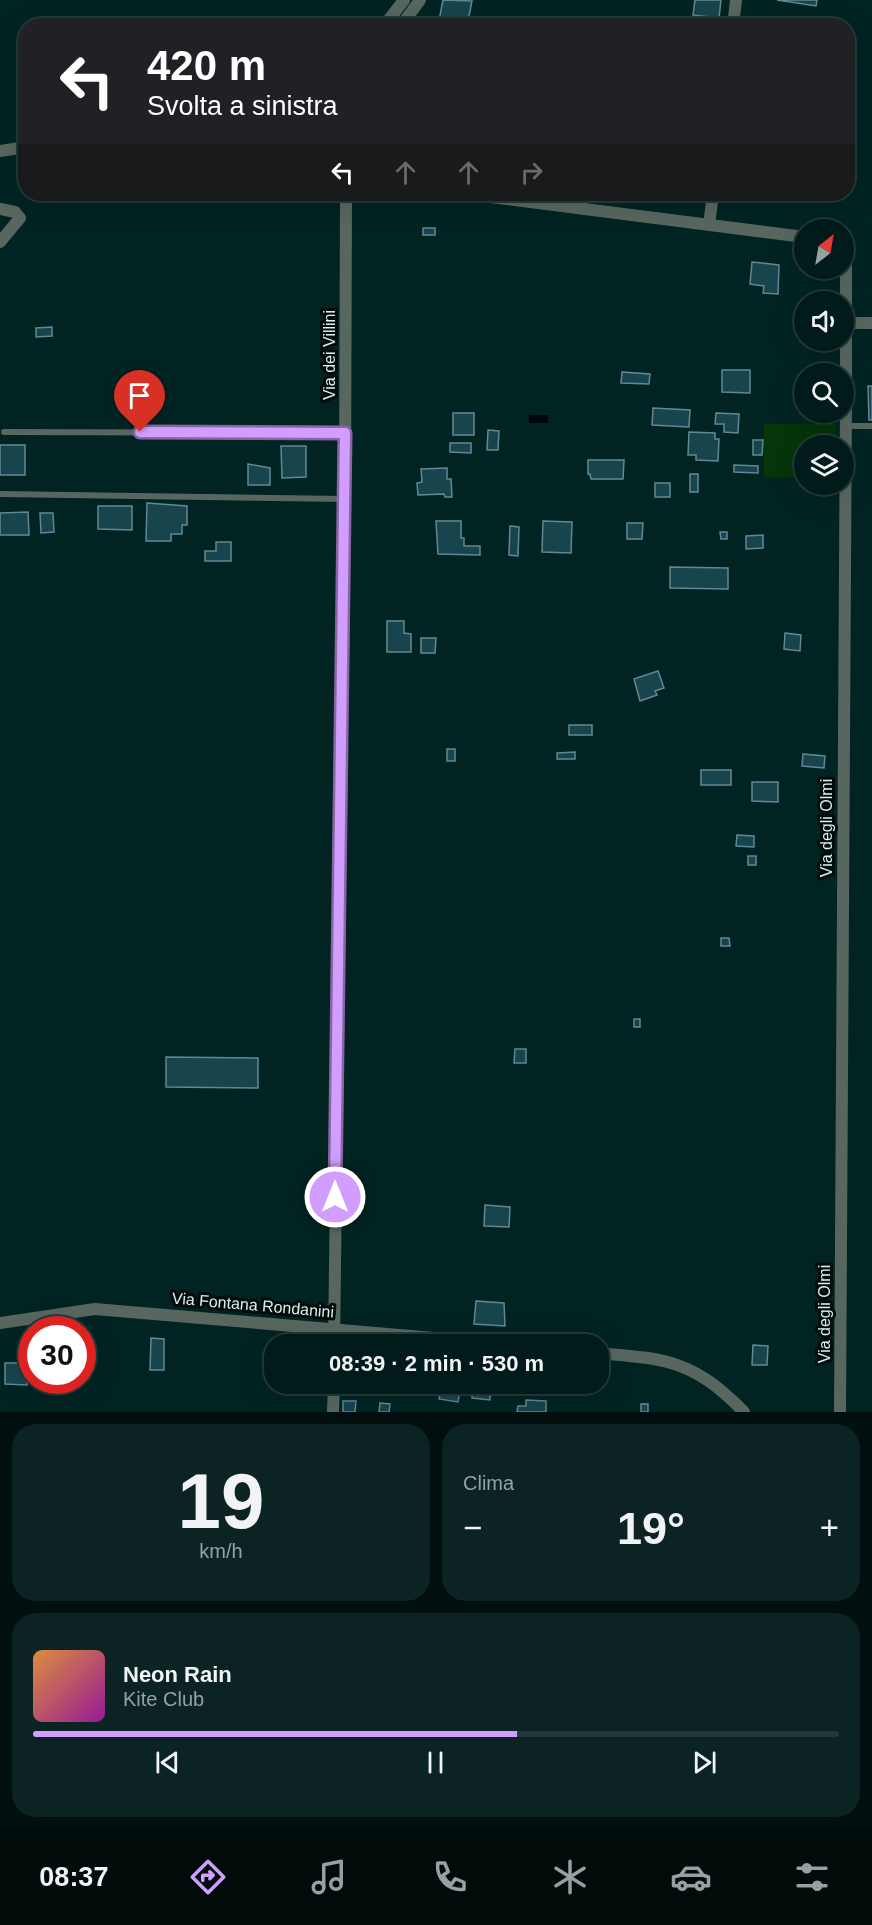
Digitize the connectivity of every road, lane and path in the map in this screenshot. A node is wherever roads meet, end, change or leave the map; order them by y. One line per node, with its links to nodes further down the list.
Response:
1 (404, 0): 4 (street)
2 (420, 0): 5 (street)
3 (736, 0): 6 (street)
4 (390, 18)
5 (407, 18)
6 (734, 18)
7 (18, 148): 8 (street)
8 (0, 151)
9 (346, 201): 22 (street, Via dei Villini)
10 (522, 201): 13 (street)
11 (712, 201): 13 (street)
12 (0, 209): 15 (street)
13 (709, 225): 14 (street)
14 (794, 236)
15 (0, 242)
16 (854, 323): 17 (street)
17 (872, 323)
18 (846, 351): 19 (street, Via degli Olmi)
19 (846, 426): 20 (lane); 33 (street, Via degli Olmi)
20 (872, 426)
21 (4, 432): 22 (lane)
22 (345, 433): 24 (street, Via dei Villini)
23 (0, 494): 24 (lane)
24 (345, 499): 26 (street, Via dei Villini)
25 (0, 1323): 26 (street, Via Fontana Rondanini)
26 (334, 1328): 27 (street, Via dei Villini); 28 (street, Via Fontana Rondanini)
27 (334, 1334)
28 (398, 1334)
29 (609, 1354): 32 (street)
30 (333, 1394): 31 (street)
31 (333, 1412)
32 (744, 1412)
33 (840, 1412)

